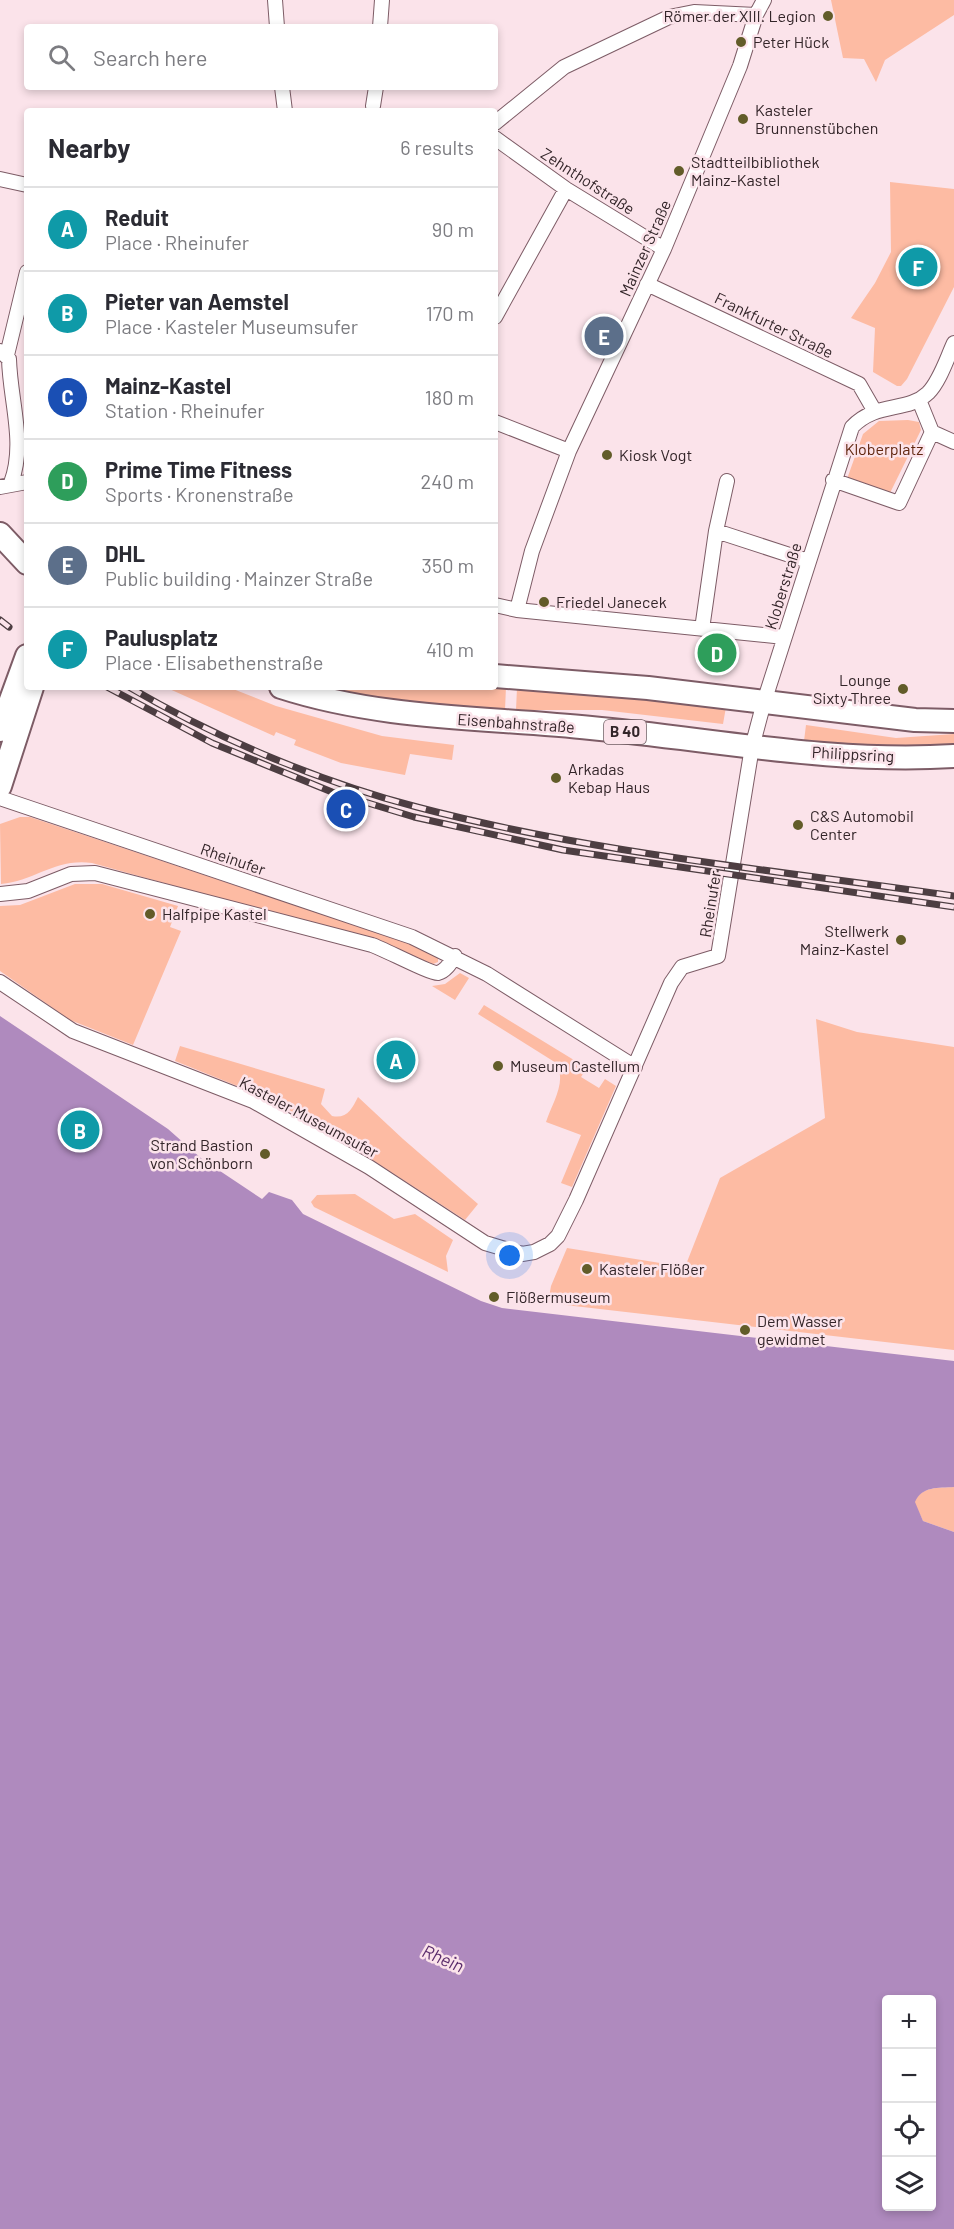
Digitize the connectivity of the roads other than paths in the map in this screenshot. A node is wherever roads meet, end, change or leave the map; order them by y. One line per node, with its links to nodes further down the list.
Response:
1 (275, 0): 5 (street)
2 (381, 0): 6 (street)
3 (764, 0): 4 (street, Mainzer Straße)
4 (756, 15): 11 (street); 16 (street, Mainzer Straße)
5 (278, 24)
6 (380, 24)
7 (282, 90): 10 (street)
8 (376, 90): 9 (street)
9 (373, 106)
10 (285, 108)
11 (498, 121)
12 (498, 140): 15 (street, Zehnthofstraße)
13 (0, 180): 14 (street)
14 (24, 184)
15 (566, 189): 16 (street, Zehnthofstraße); 19 (street)
16 (664, 249): 18 (street, Mainzer Straße)
17 (24, 284): 21 (street)
18 (647, 284): 23 (street, Frankfurter Straße); 27 (street, Mainzer Straße)
19 (498, 312)
20 (954, 343): 22 (street)
21 (6, 355): 31 (street)
22 (919, 400): 23 (street, Kloberstraße); 25 (street)
23 (874, 410): 28 (street, Kloberstraße)
24 (498, 423): 27 (street)
25 (932, 432): 26 (street); 28 (street)
26 (954, 442)
27 (569, 451): 37 (street, Mainzer Straße)
28 (833, 480): 35 (street, Kloberstraße)
29 (727, 481): 32 (street)
30 (24, 482): 31 (street)
31 (5, 485)
32 (716, 531): 35 (street); 38 (street)
33 (2, 535): 34 (main road)
34 (24, 554)
35 (808, 561): 39 (street, Kloberstraße)
36 (498, 606): 37 (street)
37 (517, 610): 38 (street)
38 (702, 629): 39 (street)
39 (784, 637): 44 (street, Kloberstraße)
40 (24, 665): 43 (main road)
41 (498, 676): 44 (main road)
42 (292, 690): 47 (main road, Eisenbahnstraße / B 40)
43 (15, 693): 46 (main road); 49 (main road)
44 (764, 702): 45 (main road); 47 (street, Kloberstraße)
45 (954, 721)
46 (0, 730)
47 (752, 747): 48 (main road, Philippsring / B 40); 54 (street, Rheinufer)
48 (954, 756)
49 (0, 786)
50 (0, 798): 52 (street, Rheinufer)
51 (0, 894): 52 (street)
52 (454, 956): 54 (street, Rheinufer)
53 (0, 982): 55 (street, Kasteler Museumsufer)
54 (635, 1067): 55 (street, Rheinufer)
55 (534, 1252)

